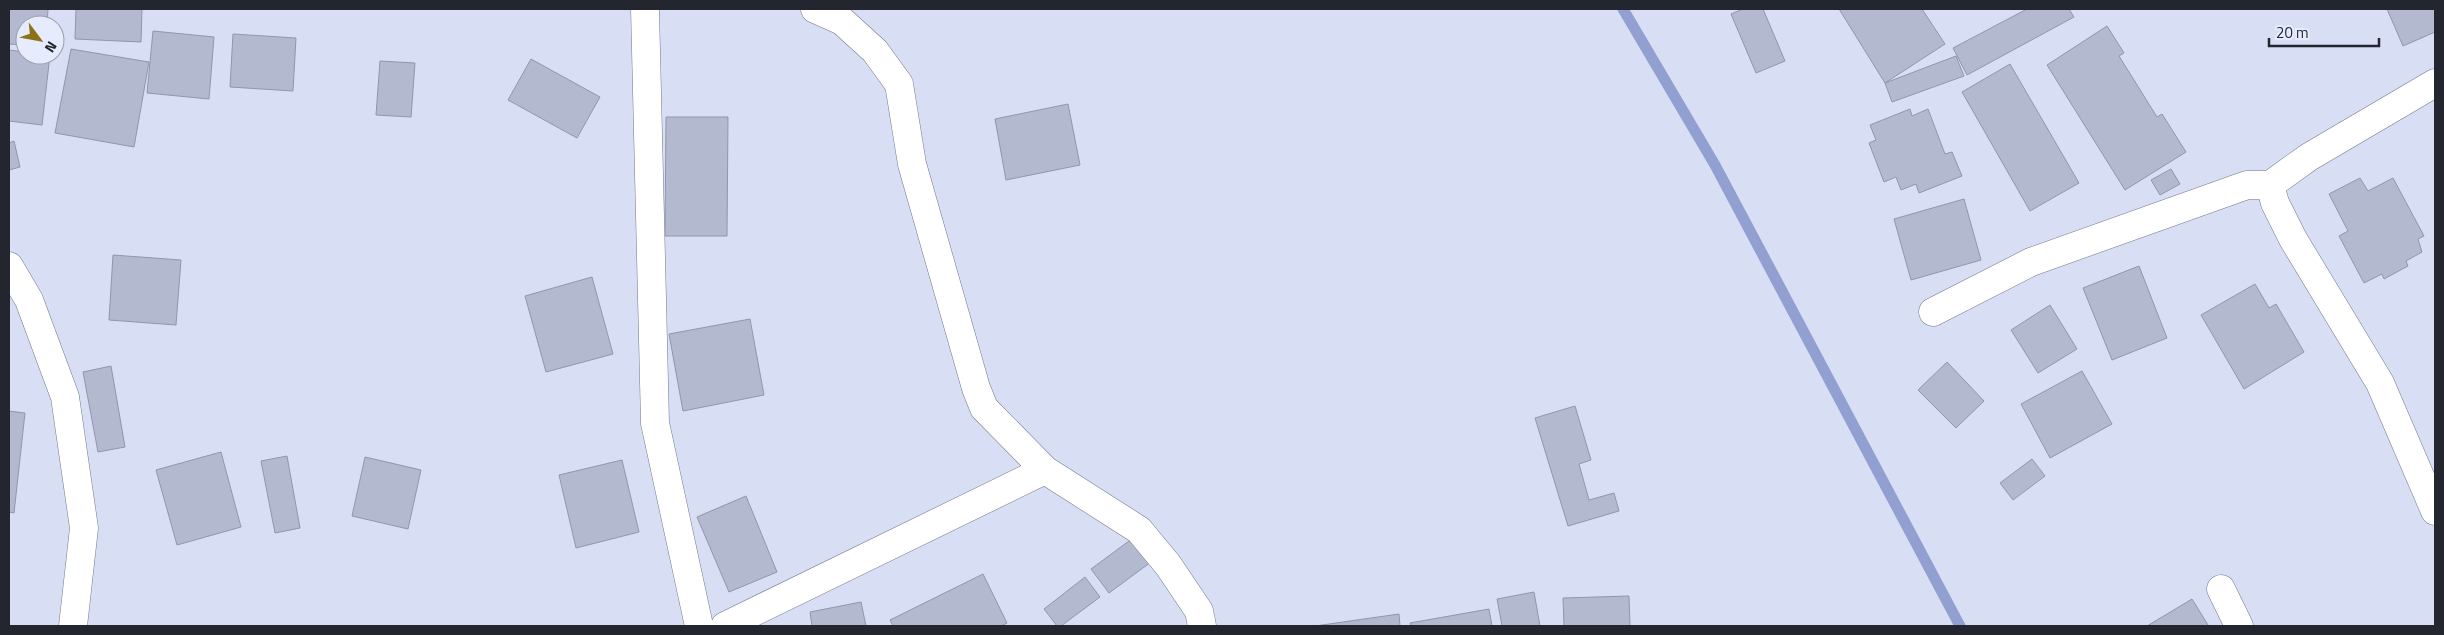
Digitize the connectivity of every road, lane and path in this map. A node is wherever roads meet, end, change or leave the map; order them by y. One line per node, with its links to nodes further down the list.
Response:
1 (644, 9): 11 (street)
2 (815, 9): 7 (street)
3 (2435, 83): 4 (street)
4 (2270, 185): 6 (street); 8 (street)
5 (9, 266): 10 (street)
6 (1933, 312)
7 (1045, 470): 12 (street); 13 (street)
8 (2435, 511)
9 (2220, 589): 14 (street)
10 (73, 626)
11 (699, 626)
12 (725, 626)
13 (1202, 626)
14 (2239, 626)

